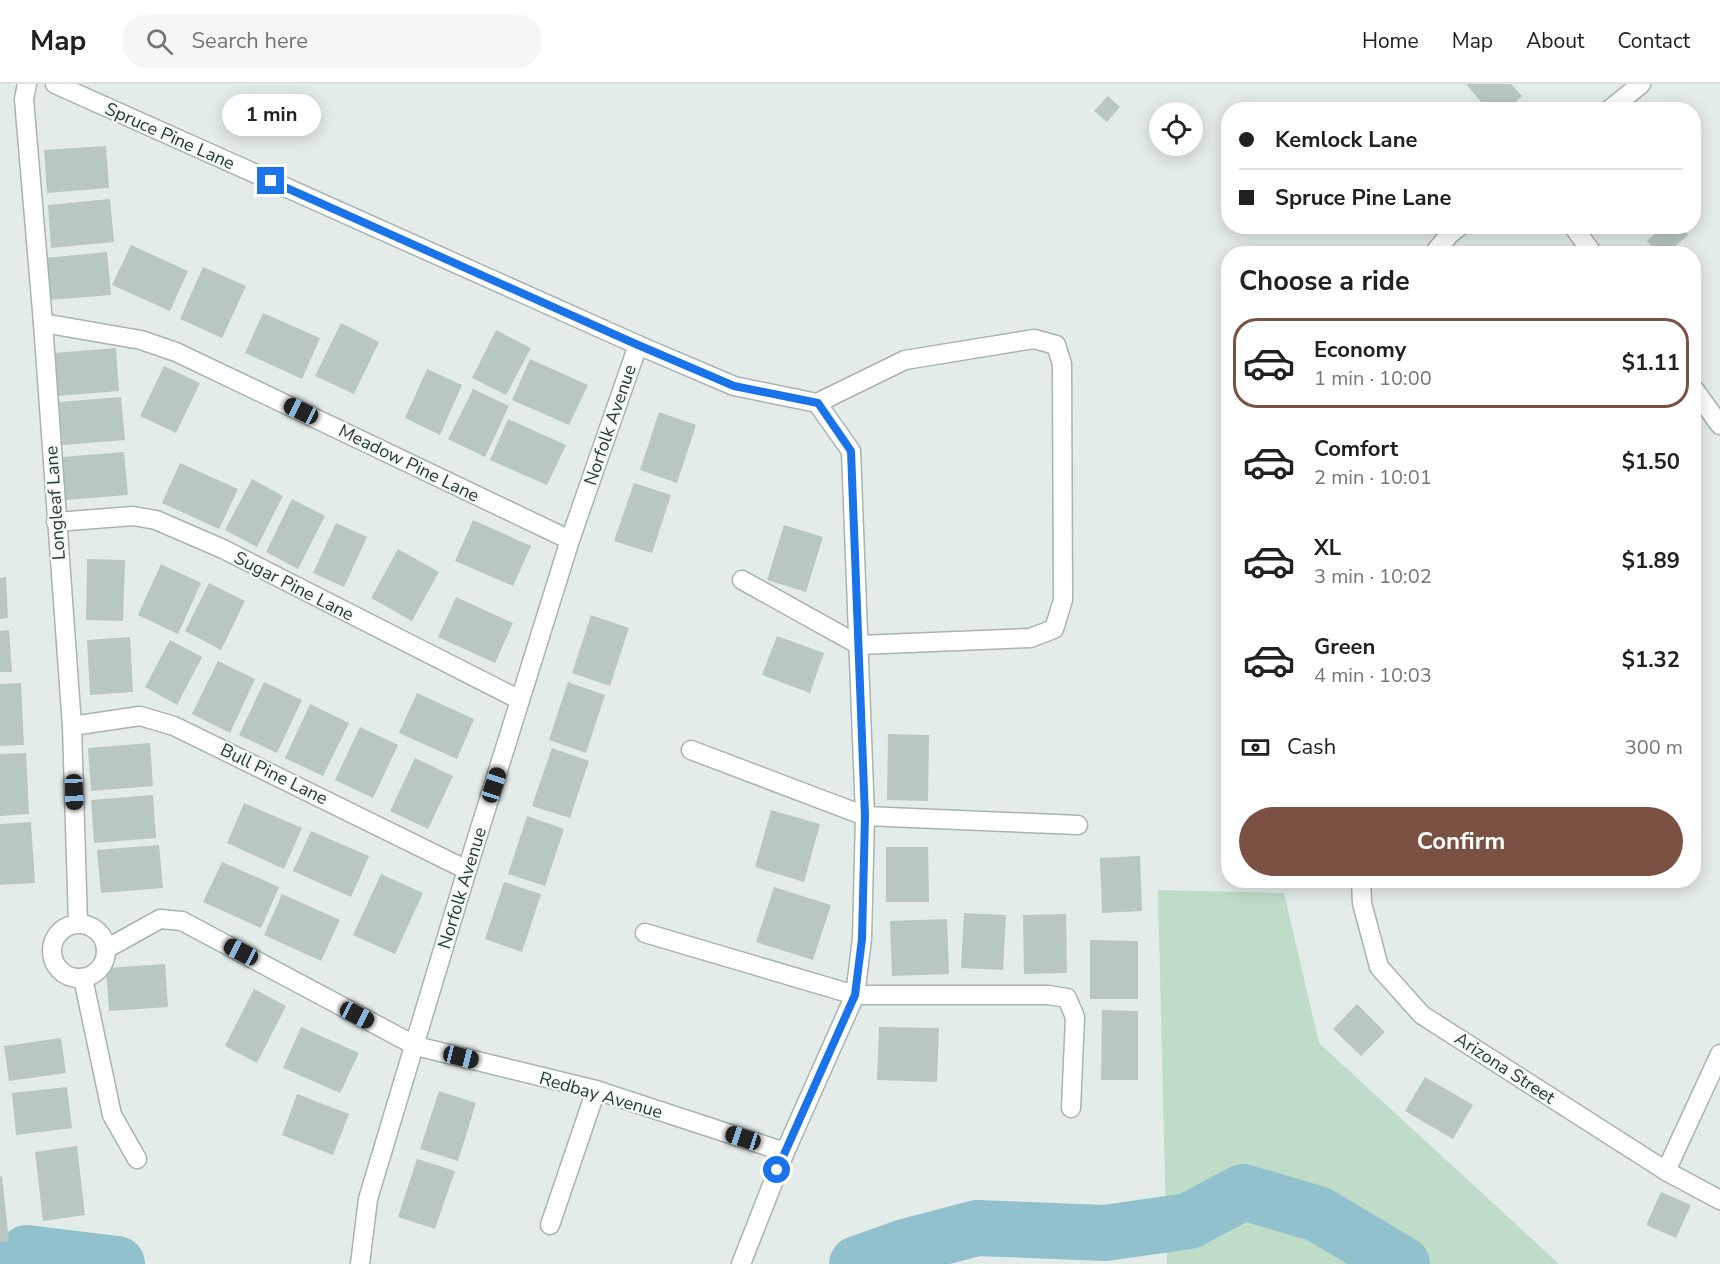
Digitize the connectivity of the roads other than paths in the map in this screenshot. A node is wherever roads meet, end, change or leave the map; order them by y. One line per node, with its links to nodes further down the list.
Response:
1 (27, 84): 7 (street, Longleaf Lane)
2 (56, 84): 8 (street, Spruce Pine Lane)
3 (1641, 84): 4 (street)
4 (1619, 102)
5 (1450, 234): 6 (street)
6 (1440, 246)
7 (43, 323): 12 (street, Longleaf Lane); 13 (street, Meadow Pine Lane)
8 (638, 345): 10 (street, Spruce Pine Lane); 13 (street, Norfolk Avenue)
9 (1701, 399): 11 (street)
10 (818, 403): 15 (street); 15 (street)
11 (1720, 425)
12 (56, 522): 16 (street, Sugar Pine Lane); 17 (street, Longleaf Lane)
13 (570, 540): 16 (street, Norfolk Avenue)
14 (742, 580): 15 (street)
15 (859, 645): 19 (street)
16 (520, 700): 21 (street, Norfolk Avenue)
17 (72, 726): 21 (street, Bull Pine Lane); 23 (street, Longleaf Lane)
18 (691, 750): 19 (street)
19 (865, 816): 20 (street); 27 (street)
20 (1078, 825)
21 (467, 870): 28 (street, Norfolk Avenue)
22 (1361, 888): 34 (street, Arizona Street)
23 (78, 923): 25 (street); 26 (street)
24 (645, 933): 27 (street)
25 (106, 950): 26 (street); 28 (street, Redbay Avenue)
26 (83, 978): 33 (street)
27 (855, 995): 31 (street); 32 (street)
28 (416, 1046): 30 (street, Redbay Avenue); 37 (street, Norfolk Avenue)
29 (1720, 1054): 34 (street)
30 (596, 1090): 32 (street, Redbay Avenue); 36 (street)
31 (1071, 1108)
32 (785, 1152): 38 (street)
33 (137, 1159)
34 (1666, 1171): 35 (street, Arizona Street)
35 (1720, 1200)
36 (550, 1225)
37 (360, 1262)
38 (741, 1264)

